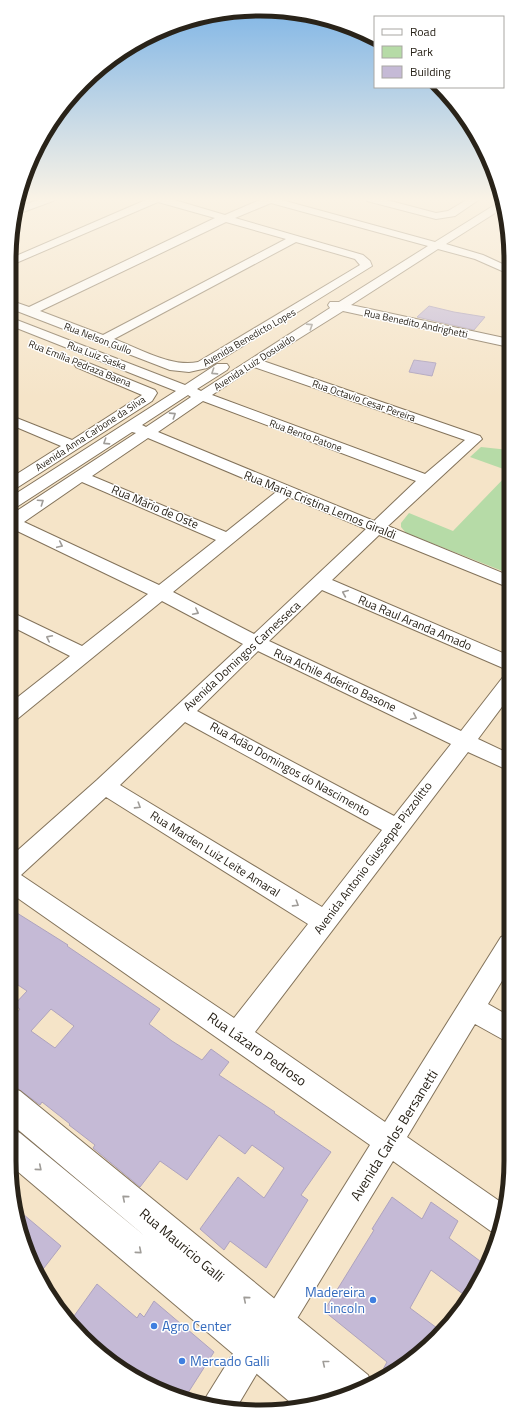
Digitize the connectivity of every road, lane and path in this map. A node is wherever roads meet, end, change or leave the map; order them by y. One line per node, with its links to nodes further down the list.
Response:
1 (124, 265): 9 (street)
2 (245, 265): 12 (street)
3 (365, 265): 17 (street, Avenida Benedicto Lopes)
4 (381, 265): 6 (street, Avenida Luiz Dosualdo)
5 (397, 265): 7 (street, Avenida Luiz Dosualdo)
6 (322, 301): 7 (street, Rua Benedito Andrighetti); 18 (street, Avenida Luiz Dosualdo, one-way to 18)
7 (340, 306): 13 (street, Rua Benedito Andrighetti); 16 (street, Avenida Luiz Dosualdo, one-way to 7)
8 (16, 307): 9 (street, Rua Nelson Gullo)
9 (29, 312): 12 (street, Rua Nelson Gullo)
10 (16, 324): 18 (street, Rua Luiz Saska)
11 (16, 338): 14 (street, Rua Emília Pedraza Baena)
12 (104, 340): 17 (street, Rua Nelson Gullo)
13 (504, 342)
14 (30, 343)
15 (66, 358): 19 (street, Rua Emília Pedraza Baena)
16 (253, 362): 20 (street, Avenida Luiz Dosualdo); 24 (street, Rua Octavio Cesar Pereira)
17 (189, 368)
18 (185, 390): 20 (street, Rua Bento Patone); 22 (street, Avenida Luiz Dosualdo)
19 (150, 393): 25 (street, Avenida Anna Carbone da Silva)
20 (202, 396): 23 (street, Avenida Luiz Dosualdo, one-way to 20); 27 (street, Rua Bento Patone)
21 (16, 422): 25 (street)
22 (131, 425): 23 (street, Rua Maria Cristina Lemos Giraldi); 30 (street, Avenida Luiz Dosualdo, one-way to 30)
23 (146, 433): 26 (street, Avenida Luiz Dosualdo); 29 (street, Rua Maria Cristina Lemos Giraldi)
24 (475, 439): 27 (street, Avenida Domingos Carnesseca)
25 (72, 445): 28 (street, Avenida Anna Carbone da Silva)
26 (80, 476): 31 (street, Avenida Luiz Dosualdo, one-way to 26); 34 (street, Rua Mário de Oste)
27 (427, 480): 33 (street, Avenida Domingos Carnesseca)
28 (16, 481)
29 (286, 492): 33 (street, Rua Maria Cristina Lemos Giraldi); 34 (street)
30 (16, 500)
31 (16, 519)
32 (16, 526): 37 (street, Rua Achile Aderico Basone, one-way to 37)
33 (377, 528): 35 (street, Rua Maria Cristina Lemos Giraldi); 36 (street, Avenida Domingos Carnesseca)
34 (229, 539): 37 (street)
35 (504, 581)
36 (320, 582): 39 (street, Avenida Domingos Carnesseca); 41 (street, Rua Raul Aranda Amado, one-way to 36)
37 (161, 594): 39 (street, Rua Achile Aderico Basone, one-way to 39); 40 (street)
38 (16, 621): 40 (street, one-way to 38)
39 (257, 643): 44 (street, Avenida Domingos Carnesseca); 45 (street, Rua Achile Aderico Basone, one-way to 45)
40 (84, 655): 43 (street)
41 (504, 661)
42 (504, 690): 45 (street, Avenida Antonio Giusseppe Pizzolitto)
43 (16, 710)
44 (183, 712): 47 (street, Avenida Domingos Carnesseca); 48 (street, Rua Adão Domingos do Nascimento)
45 (464, 740): 46 (street, Rua Achile Aderico Basone); 48 (street, Avenida Antonio Giusseppe Pizzolitto)
46 (504, 760)
47 (105, 786): 49 (street, Avenida Domingos Carnesseca); 51 (street, Rua Marden Luiz Leite Amaral, one-way to 51)
48 (396, 828): 51 (street, Avenida Antonio Giusseppe Pizzolitto)
49 (16, 866)
50 (16, 884): 55 (street, Rua Lázaro Pedroso)
51 (325, 922): 55 (street, Avenida Antonio Giusseppe Pizzolitto)
52 (504, 955): 53 (street, Avenida Carlos Bersanetti)
53 (472, 1008): 54 (street); 57 (street, Avenida Carlos Bersanetti)
54 (504, 1028)
55 (237, 1035): 57 (street, Rua Lázaro Pedroso)
56 (16, 1108): 60 (main road, Rua Mauricio Galli, one-way to 56)
57 (389, 1142): 59 (street, Rua Lázaro Pedroso); 60 (street, Avenida Carlos Bersanetti)
58 (16, 1149): 60 (main road, Rua Mauricio Galli, one-way to 60)
59 (497, 1217)
60 (266, 1335): 61 (main road, Rua Mauricio Galli, one-way to 60); 62 (main road, Rua Mauricio Galli); 63 (street, Avenida Carlos Bersanetti)
61 (352, 1386)
62 (316, 1398)
63 (221, 1402)

